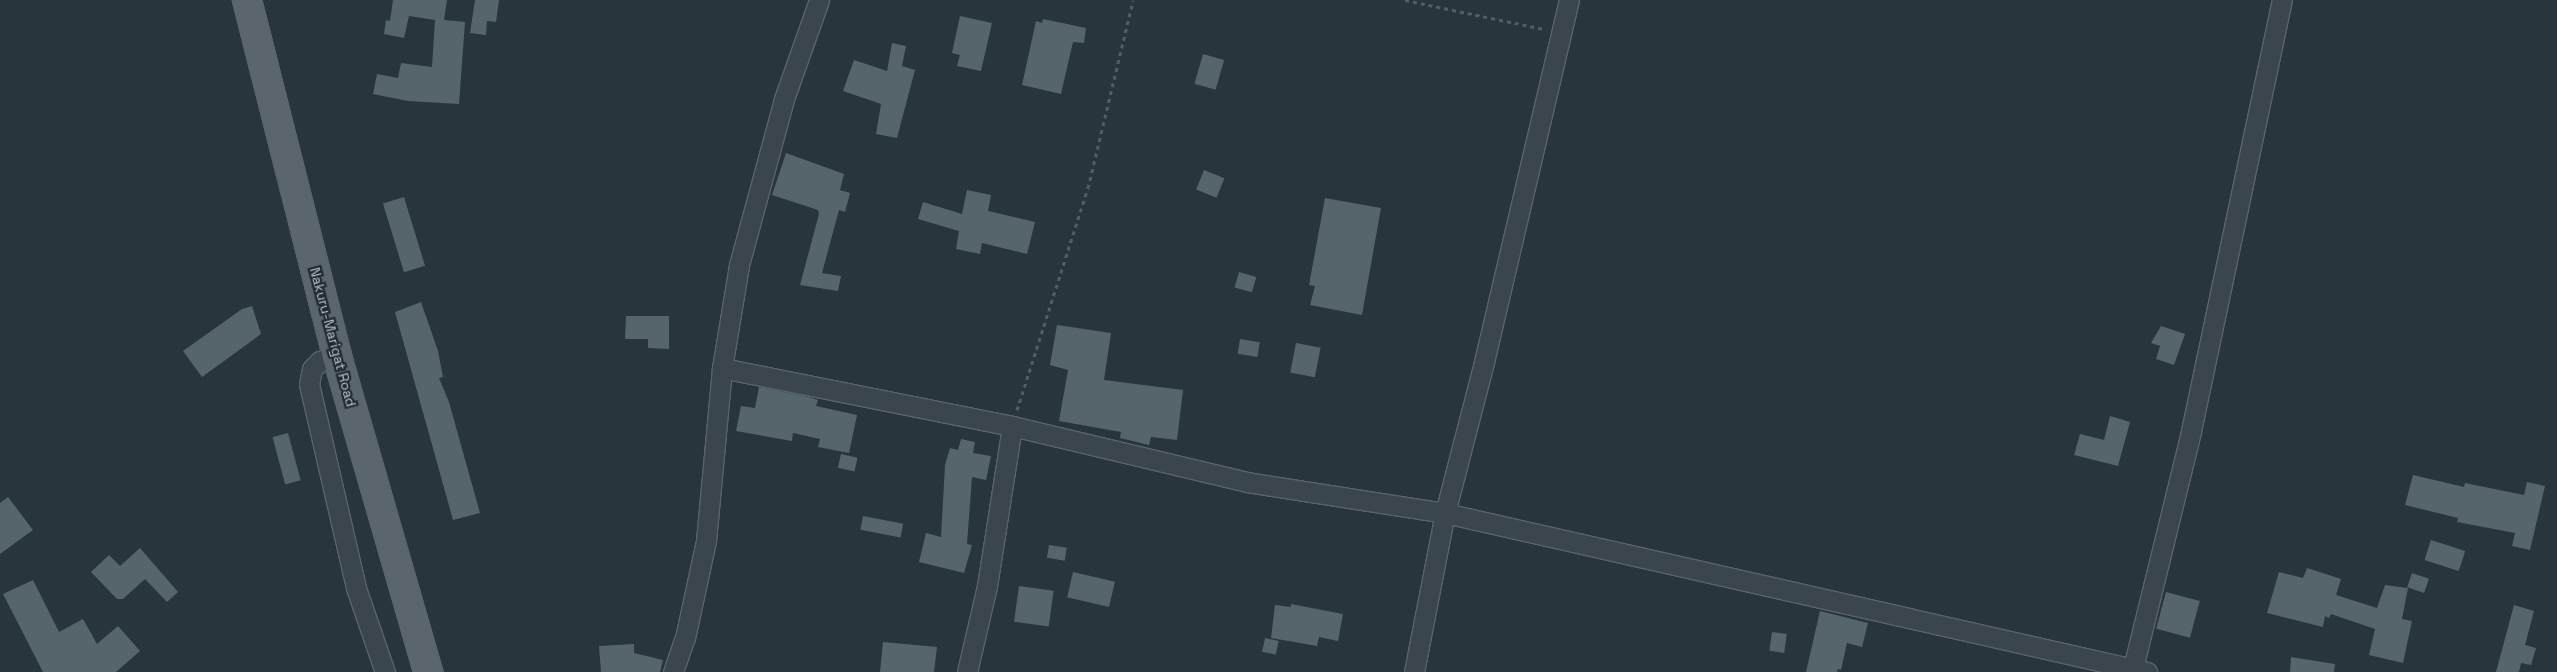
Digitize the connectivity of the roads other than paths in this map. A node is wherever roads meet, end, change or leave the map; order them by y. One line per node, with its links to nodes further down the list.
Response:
1 (247, 0): 5 (main road, Nakuru-Marigat Road)
2 (819, 0): 6 (street)
3 (1569, 0): 8 (street)
4 (2282, 0): 9 (street)
5 (337, 356): 10 (street); 11 (main road, Nakuru-Marigat Road)
6 (722, 368): 7 (street); 12 (street)
7 (1012, 426): 8 (street); 13 (street)
8 (1445, 513): 9 (street); 14 (street)
9 (2137, 671)
10 (385, 672)
11 (428, 672)
12 (674, 672)
13 (967, 672)
14 (1414, 672)

